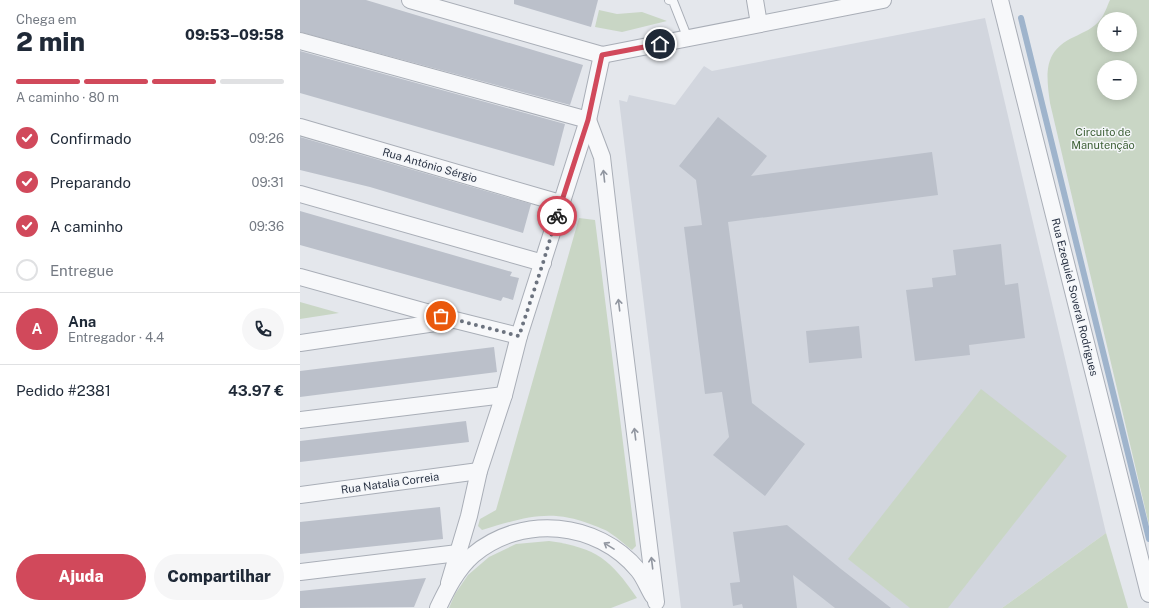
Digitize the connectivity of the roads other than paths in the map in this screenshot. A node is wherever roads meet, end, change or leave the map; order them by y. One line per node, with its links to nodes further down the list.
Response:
1 (410, 0): 9 (street)
2 (668, 0): 7 (lane)
3 (755, 0): 6 (street)
4 (883, 0): 6 (street)
5 (1000, 0): 26 (street, Rua Ezequiel Soveral Rodrigues)
6 (758, 24): 7 (street)
7 (688, 39): 9 (street)
8 (300, 41): 10 (street)
9 (602, 55): 10 (street)
10 (588, 120): 13 (street); 27 (street, one-way to 10)
11 (300, 127): 13 (street, Rua António Sérgio)
12 (300, 194): 14 (street)
13 (560, 203): 14 (street)
14 (543, 263): 17 (street)
15 (300, 277): 16 (street)
16 (455, 320): 17 (street); 18 (street)
17 (519, 336): 19 (street)
18 (300, 343)
19 (504, 395): 20 (street); 21 (street)
20 (300, 420)
21 (479, 471): 22 (street, Rua Natalia Correia); 23 (street)
22 (300, 495)
23 (458, 553): 24 (street); 25 (street)
24 (300, 572)
25 (449, 583): 27 (street, one-way to 25); 28 (street)
26 (1149, 594)
27 (657, 605)
28 (438, 608)

